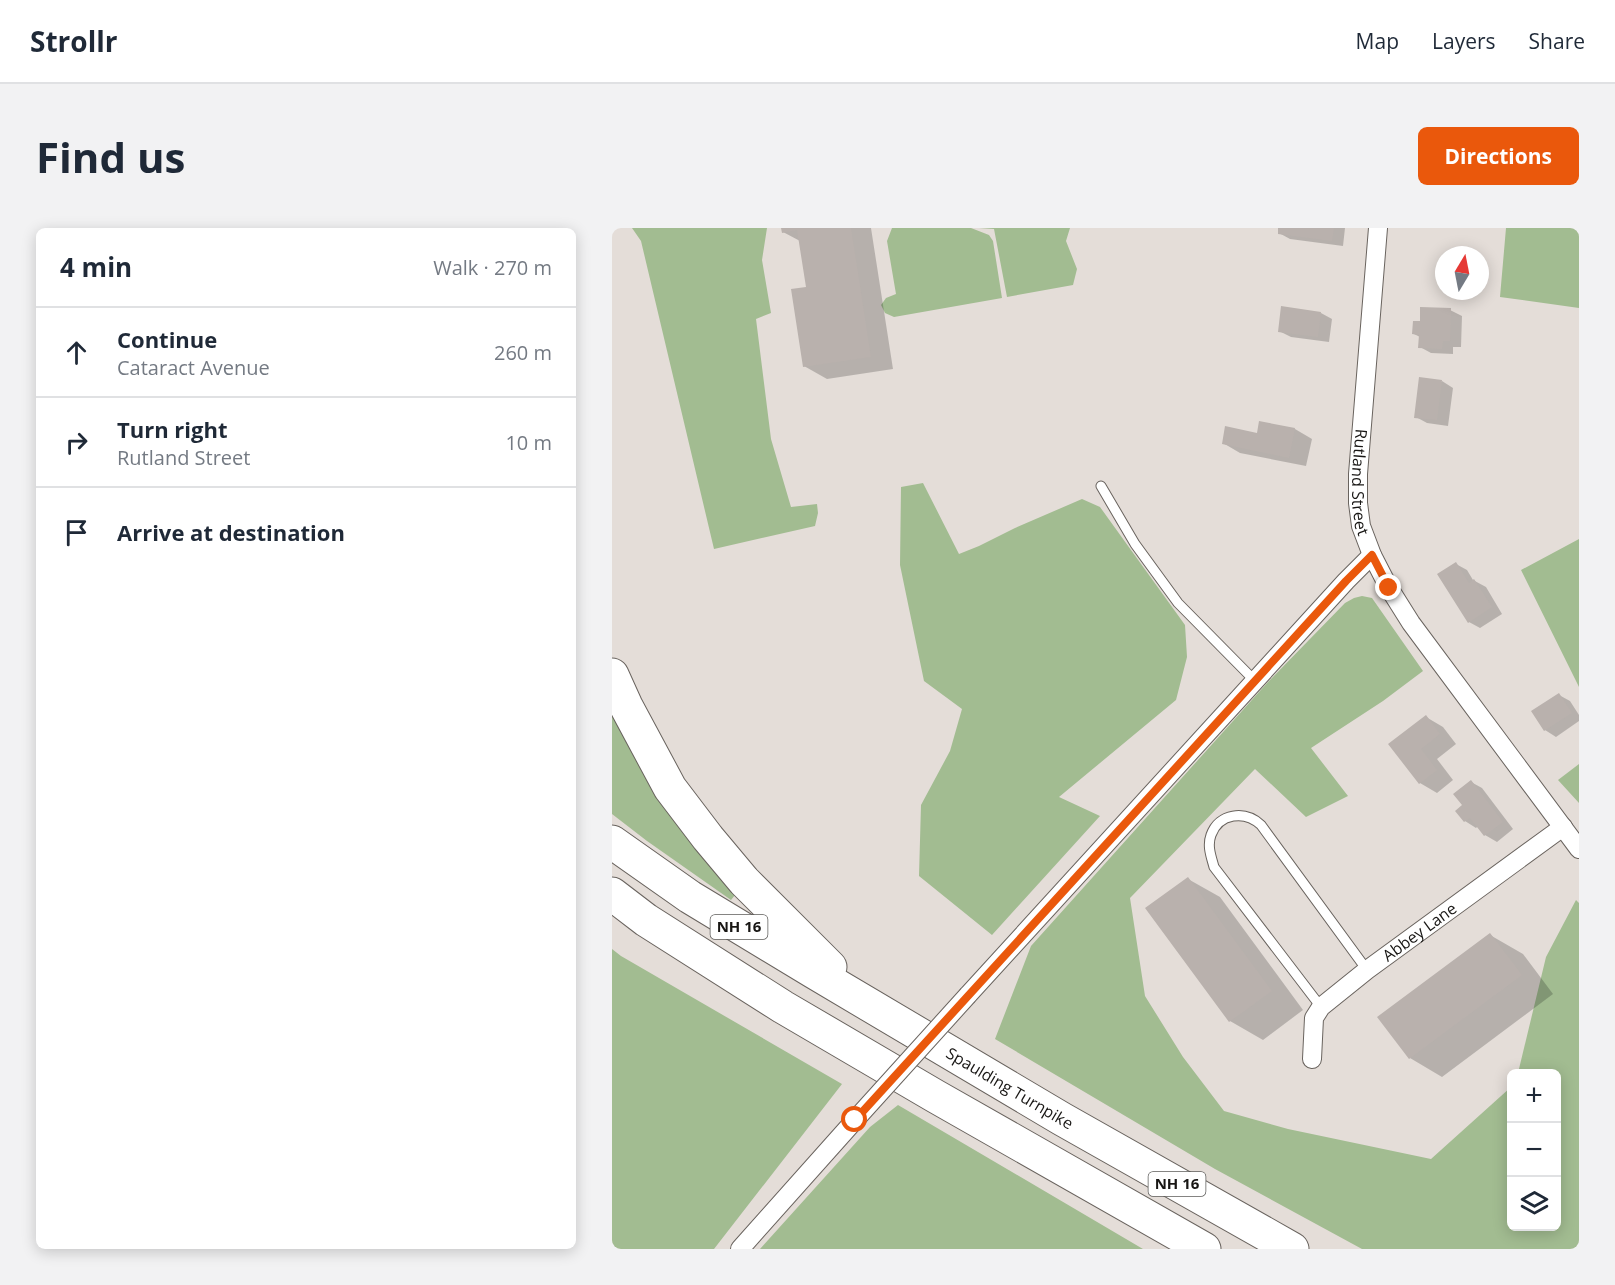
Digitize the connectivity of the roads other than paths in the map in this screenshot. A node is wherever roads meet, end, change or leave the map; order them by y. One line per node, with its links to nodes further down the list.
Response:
1 (1378, 228): 3 (street, Rutland Street)
2 (1101, 486): 5 (lane)
3 (1372, 555): 5 (street); 6 (street, Rutland Street)
4 (612, 675): 11 (highway)
5 (1255, 681): 14 (street, bridge)
6 (1563, 827): 8 (street, Rutland Street); 10 (street, Abbey Lane)
7 (612, 842): 11 (highway, Spaulding Turnpike / NH 16)
8 (1579, 849)
9 (612, 894): 15 (highway, NH 16)
10 (1367, 970): 12 (street, Abbey Lane); 12 (lane)
11 (870, 1006): 16 (highway, Spaulding Turnpike / NH 16)
12 (1321, 1007): 13 (street)
13 (1312, 1059)
14 (740, 1249)
15 (1204, 1249)
16 (1292, 1249)

